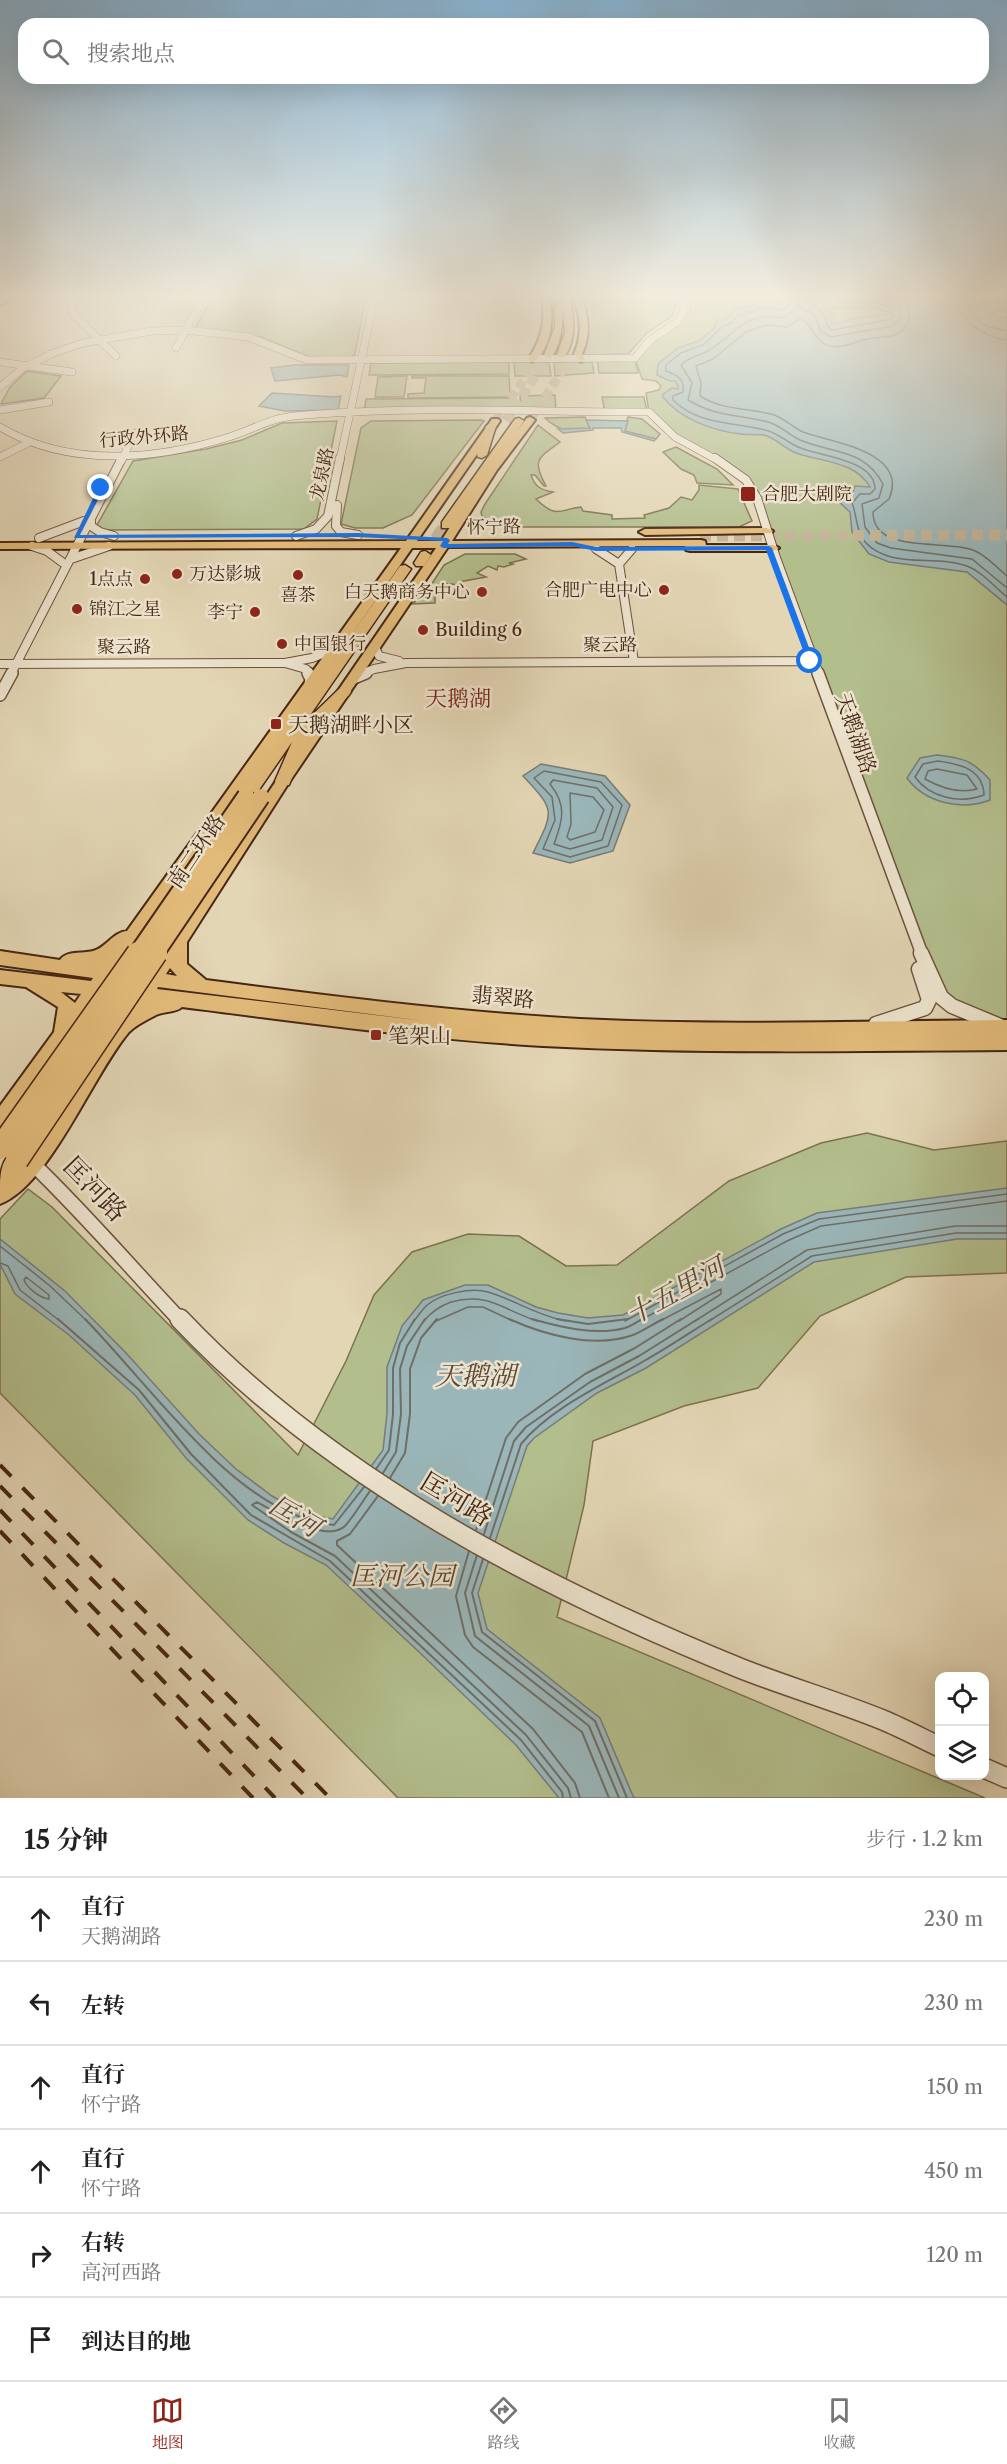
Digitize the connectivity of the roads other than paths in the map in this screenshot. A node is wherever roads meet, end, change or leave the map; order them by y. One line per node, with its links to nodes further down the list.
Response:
1 (360, 379): 5 (street, 龙泉路)
2 (49, 401): 3 (street)
3 (0, 409)
4 (647, 413): 6 (street, 行政外环路); 16 (street, 天鹅湖路)
5 (352, 416): 7 (street, 行政外环路); 11 (street, 行政外环路); 17 (street, 龙泉路); 18 (street, 龙泉路)
6 (531, 418): 7 (street, 行政外环路); 13 (highway); 15 (main road)
7 (495, 419): 13 (highway); 15 (main road)
8 (0, 429): 10 (street, 行政外环路)
9 (132, 433): 11 (street)
10 (26, 444): 11 (street, 行政外环路); 12 (street)
11 (121, 456): 14 (street)
12 (0, 457)
13 (485, 459): 15 (highway)
14 (88, 521): 21 (street); 23 (street); 24 (street)
15 (440, 525): 25 (main road); 30 (main road)
16 (765, 531): 22 (main road); 27 (street, 天鹅湖路)
17 (358, 535): 18 (main road, 怀宁路); 30 (main road, 怀宁路)
18 (296, 536): 21 (main road, 怀宁路)
19 (0, 538): 23 (main road, 怀宁路)
20 (701, 540): 22 (main road, 怀宁路)
21 (112, 541): 24 (main road, 怀宁路); 30 (main road, 怀宁路); 31 (street)
22 (573, 541): 25 (main road, 怀宁路); 28 (main road)
23 (35, 542): 24 (main road, 怀宁路); 26 (main road, 怀宁路); 31 (street)
24 (77, 542): 31 (street)
25 (445, 543): 30 (main road); 30 (main road, 怀宁路)
26 (0, 546)
27 (771, 548): 29 (main road); 35 (street, 天鹅湖路)
28 (596, 549): 29 (main road); 32 (street)
29 (633, 549): 32 (street)
30 (414, 559): 33 (main road); 34 (main road); 44 (highway, 南二环路)
31 (67, 561): 39 (street)
32 (619, 564): 36 (street)
33 (375, 647): 38 (street, 聚云路); 41 (main road)
34 (337, 648): 37 (street, 聚云路); 42 (main road)
35 (812, 661): 36 (street, 聚云路); 59 (street, 天鹅湖路); 60 (street, 天鹅湖路)
36 (634, 662): 38 (street, 聚云路)
37 (285, 663): 39 (street, 聚云路); 42 (street)
38 (406, 663): 41 (street, 聚云路)
39 (8, 664): 40 (street); 43 (street)
40 (0, 680)
41 (349, 685): 44 (highway); 45 (main road)
42 (309, 689): 44 (highway); 46 (main road)
43 (0, 695)
44 (299, 731): 45 (highway); 46 (highway); 46 (highway, 南二环路)
45 (283, 781): 48 (main road)
46 (251, 790): 47 (main road); 63 (highway, 南二环路, bridge)
47 (142, 923): 50 (main road); 51 (main road)
48 (179, 941): 53 (main road); 56 (main road)
49 (0, 958): 50 (main road, 翡翠路)
50 (46, 964): 51 (main road, 翡翠路)
51 (107, 972): 53 (main road, 翡翠路); 55 (main road)
52 (0, 977): 54 (main road, 翡翠路)
53 (154, 979): 56 (main road, 翡翠路); 57 (main road)
54 (28, 981): 55 (main road, 翡翠路); 61 (main road)
55 (95, 989): 57 (main road, 翡翠路); 61 (main road)
56 (197, 993): 57 (main road, 翡翠路); 58 (main road); 59 (main road, 翡翠路); 60 (main road, 翡翠路)
57 (143, 995): 58 (main road)
58 (123, 1026): 63 (main road)
59 (853, 1028): 60 (main road, 翡翠路)
60 (1006, 1032)
61 (63, 1035): 62 (main road)
62 (0, 1122)
63 (17, 1157): 64 (highway, 南二环路); 65 (main road); 66 (street, 匡河路)
64 (0, 1183)
65 (0, 1194)
66 (935, 1745)
67 (989, 1770): 68 (street)
68 (1007, 1778)

